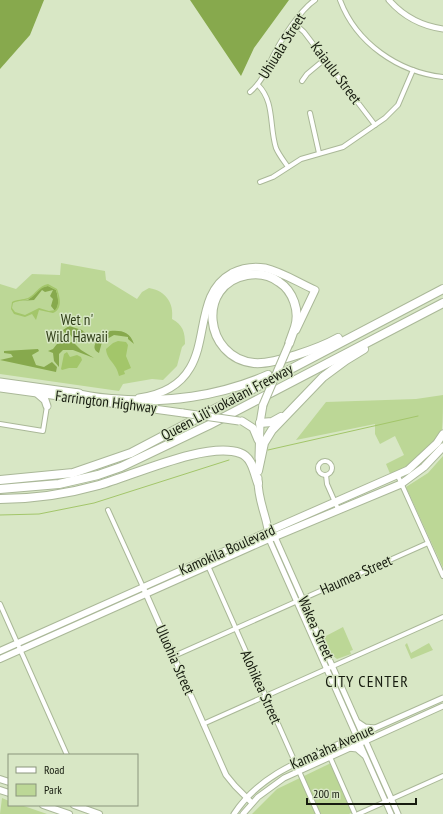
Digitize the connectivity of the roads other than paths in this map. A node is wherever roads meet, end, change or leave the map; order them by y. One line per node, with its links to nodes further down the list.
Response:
1 (315, 0): 4 (street, Uhiuala Street)
2 (340, 0): 7 (street)
3 (389, 0): 5 (street)
4 (294, 24): 6 (street, Kaiaulu Street); 10 (street, Uhiuala Street)
5 (443, 29)
6 (325, 59): 9 (street); 13 (street, Kaiaulu Street)
7 (413, 70): 8 (street); 13 (street)
8 (443, 77)
9 (302, 82)
10 (258, 85): 11 (street, Uhiuala Street); 15 (street)
11 (250, 92)
12 (310, 112): 14 (street)
13 (375, 125): 14 (street)
14 (320, 153): 15 (street)
15 (288, 167): 16 (street)
16 (260, 182)
17 (443, 288): 21 (highway); 22 (highway, Queen Liliʻuokalani Freeway)
18 (315, 290): 21 (main road, Wakea Street); 26 (main road, Farrington Highway)
19 (443, 302): 33 (highway, Queen Liliʻuokalani Freeway)
20 (443, 308): 29 (highway)
21 (289, 344): 31 (main road, Wakea Street, bridge)
22 (333, 346): 26 (highway); 40 (highway, Queen Liliʻuokalani Freeway)
23 (0, 382): 26 (main road, Farrington Highway)
24 (0, 388): 25 (main road, Farrington Highway)
25 (36, 393): 27 (main road, Farrington Highway); 28 (main road)
26 (75, 393)
27 (57, 396): 28 (main road); 30 (main road, Farrington Highway, bridge)
28 (47, 406): 32 (street)
29 (287, 414): 31 (highway); 37 (highway)
30 (241, 421): 31 (main road, Farrington Highway); 35 (main road)
31 (260, 423): 35 (main road, Wakea Street)
32 (0, 424)
33 (209, 425): 45 (highway, Queen Liliʻuokalani Freeway); 46 (highway)
34 (443, 434): 41 (main road, Kamokila Boulevard)
35 (259, 444): 37 (main road, Wakea Street)
36 (443, 447): 44 (main road, Kamokila Boulevard)
37 (258, 471): 43 (main road, Wakea Street)
38 (0, 475): 40 (highway)
39 (326, 475): 48 (street)
40 (52, 476): 42 (highway, Queen Liliʻuokalani Freeway)
41 (398, 476): 44 (street); 48 (main road, Kamokila Boulevard)
42 (0, 480)
43 (258, 483): 46 (highway); 50 (main road, Wakea Street)
44 (401, 484): 48 (main road, Kamokila Boulevard); 52 (street)
45 (0, 489)
46 (39, 497): 47 (highway)
47 (0, 499)
48 (336, 506): 50 (main road, Kamokila Boulevard); 51 (main road, Kamokila Boulevard)
49 (108, 510): 56 (street, Uluohia Street)
50 (269, 531): 51 (main road, Wakea Street); 53 (main road, Kamokila Boulevard)
51 (272, 538): 54 (main road, Kamokila Boulevard); 58 (street, Wakea Street); 59 (street, Wakea Street)
52 (428, 543): 55 (street); 58 (street, Haumea Street)
53 (205, 560): 54 (street, Alohikea Street); 56 (main road, Kamokila Boulevard)
54 (208, 566): 57 (main road, Kamokila Boulevard); 62 (street, Alohikea Street)
55 (443, 576)
56 (142, 587): 57 (street, Uluohia Street); 63 (main road, Kamokila Boulevard)
57 (146, 594): 64 (main road, Kamokila Boulevard); 66 (street, Uluohia Street)
58 (303, 599): 59 (street, Haumea Street); 68 (street, Wakea Street)
59 (297, 602): 62 (street, Haumea Street); 69 (street, Wakea Street)
60 (0, 604): 63 (street)
61 (443, 617): 68 (street)
62 (235, 629): 66 (street, Haumea Street); 70 (street, Alohikea Street)
63 (18, 643): 64 (street); 65 (main road, Kamokila Boulevard)
64 (21, 650): 67 (main road, Kamokila Boulevard); 85 (street)
65 (0, 651)
66 (174, 656): 74 (street, Uluohia Street)
67 (0, 659)
68 (333, 666): 69 (street); 73 (street, Wakea Street)
69 (327, 669): 70 (street); 75 (street, Wakea Street)
70 (265, 696): 74 (street); 88 (street, Alohikea Street)
71 (443, 698): 76 (street, Kama'aha Avenue)
72 (443, 706): 78 (street, Kama'aha Avenue)
73 (358, 723): 76 (street); 77 (street, Wakea Street)
74 (203, 724): 91 (street, Uluohia Street)
75 (352, 725): 79 (street, Wakea Street); 81 (street)
76 (376, 728): 77 (street, Kama'aha Avenue)
77 (363, 733): 79 (street, Kama'aha Avenue); 80 (street, Wakea Street)
78 (376, 735): 80 (street, Kama'aha Avenue); 84 (street)
79 (357, 736): 81 (street, Kama'aha Avenue); 82 (street, Wakea Street)
80 (366, 740): 82 (street, Kama'aha Avenue); 84 (street, Wakea Street)
81 (346, 741): 88 (street, Kama'aha Avenue)
82 (360, 743): 83 (street, Kama'aha Avenue); 86 (street, Wakea Street)
83 (347, 748): 86 (street); 87 (street, Kama'aha Avenue)
84 (371, 752): 92 (street, Wakea Street)
85 (67, 754)
86 (366, 756): 93 (street, Wakea Street)
87 (330, 757): 89 (street, Kama'aha Avenue); 103 (street)
88 (296, 763): 89 (street, Alohikea Street); 91 (street, Kama'aha Avenue)
89 (298, 770): 94 (street, Kama'aha Avenue); 102 (street, Alohikea Street)
90 (443, 776): 92 (street)
91 (246, 798): 94 (street, Uluohia Street); 100 (street, Kama'aha Avenue)
92 (392, 799): 93 (street); 106 (street, Wakea Street)
93 (386, 802): 104 (street); 105 (street, Wakea Street)
94 (252, 803): 101 (street, Kama'aha Avenue)
95 (48, 806): 97 (main road)
96 (77, 806): 99 (main road)
97 (62, 810): 98 (main road)
98 (69, 814)
99 (99, 814)
100 (234, 814)
101 (243, 814)
102 (318, 814)
103 (355, 814)
104 (358, 814)
105 (391, 814)
106 (398, 814)

